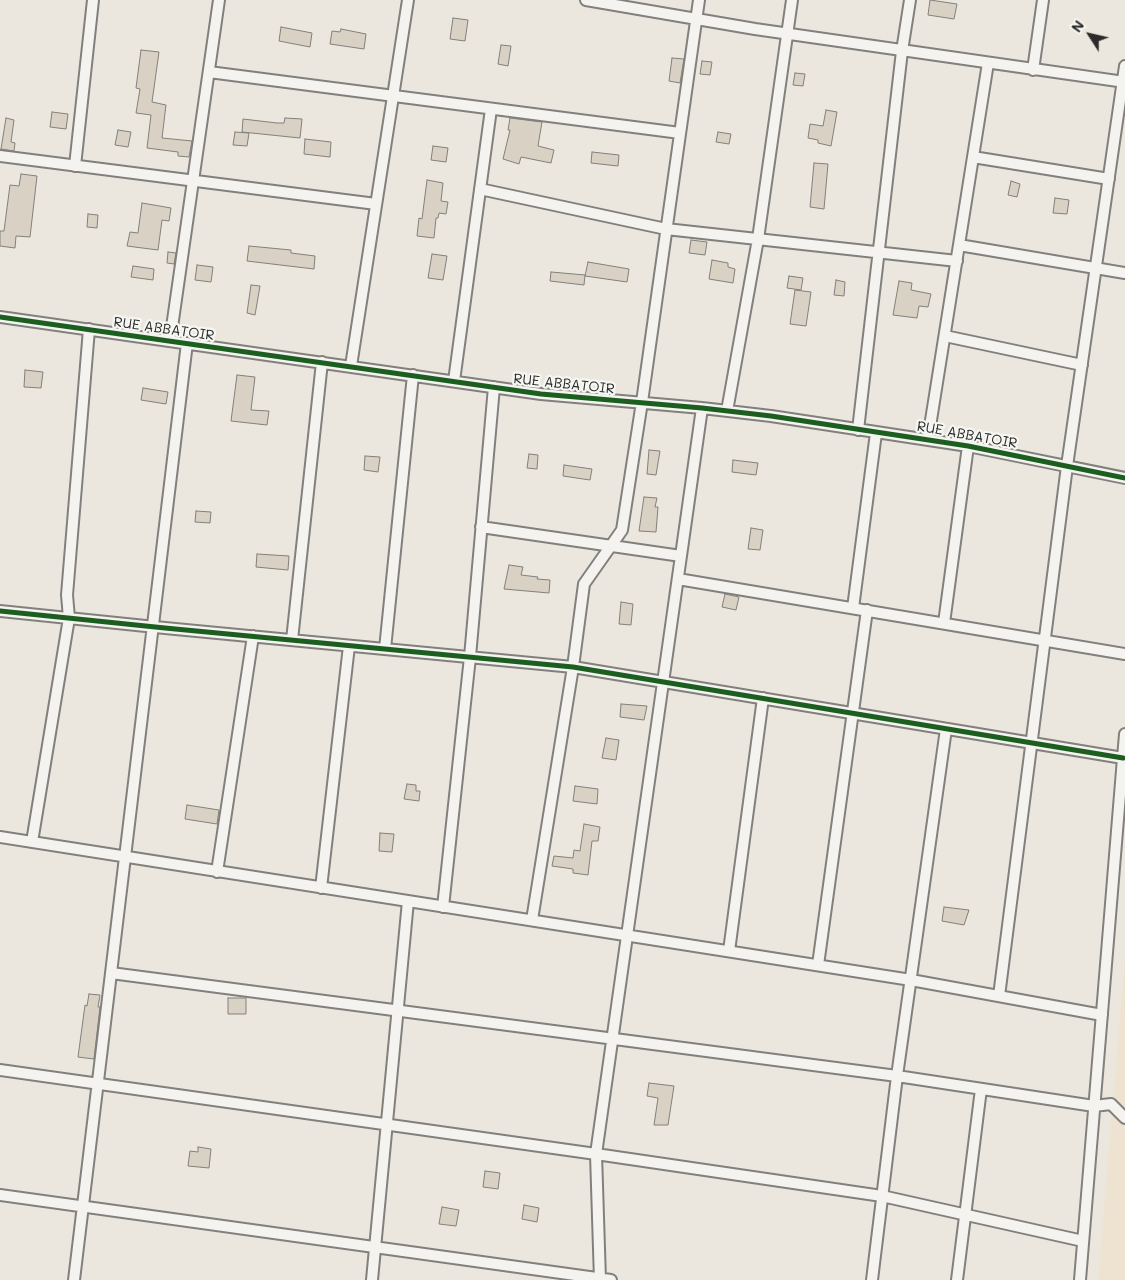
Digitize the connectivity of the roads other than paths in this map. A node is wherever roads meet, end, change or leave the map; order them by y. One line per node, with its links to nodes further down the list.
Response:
1 (93, 0): 22 (street)
2 (219, 0): 15 (street)
3 (408, 0): 17 (street)
4 (586, 0): 9 (street)
5 (698, 0): 9 (street)
6 (792, 0): 10 (street)
7 (910, 0): 11 (street)
8 (1043, 0): 14 (street)
9 (696, 19): 10 (street); 19 (street)
10 (787, 34): 11 (street); 28 (street)
11 (902, 51): 12 (street); 30 (street)
12 (988, 63): 14 (street); 21 (street)
13 (1125, 66): 16 (street)
14 (1033, 70): 16 (street)
15 (209, 72): 17 (street); 24 (street)
16 (1124, 82): 23 (street)
17 (393, 96): 18 (street); 26 (street)
18 (492, 109): 19 (street); 25 (street)
19 (680, 134): 27 (street)
20 (0, 156): 22 (street)
21 (973, 157): 23 (street); 29 (street)
22 (75, 166): 24 (street)
23 (1109, 179): 32 (street)
24 (193, 181): 26 (street); 37 (street)
25 (480, 189): 27 (street); 43 (street)
26 (376, 204): 41 (street)
27 (666, 229): 28 (street); 45 (street)
28 (758, 239): 30 (street); 47 (street)
29 (959, 245): 31 (street); 32 (street)
30 (879, 252): 31 (street); 48 (street)
31 (957, 261): 36 (street)
32 (1096, 268): 33 (street); 40 (street)
33 (1125, 273)
34 (0, 317): 35 (street, RUE ABBATOIR)
35 (89, 330): 37 (street, RUE ABBATOIR); 61 (street)
36 (945, 336): 40 (street); 50 (street)
37 (170, 341): 38 (street, RUE ABBATOIR)
38 (187, 343): 39 (street, RUE ABBATOIR); 63 (street)
39 (322, 362): 41 (street, RUE ABBATOIR); 65 (street)
40 (1082, 365): 52 (street)
41 (351, 366): 42 (street, RUE ABBATOIR)
42 (412, 375): 43 (street, RUE ABBATOIR); 68 (street)
43 (454, 381): 44 (street, RUE ABBATOIR)
44 (494, 387): 45 (street, RUE ABBATOIR); 54 (street)
45 (642, 402): 46 (street, RUE ABBATOIR); 55 (street)
46 (702, 408): 47 (street, RUE ABBATOIR); 56 (street)
47 (727, 411): 48 (street, RUE ABBATOIR)
48 (858, 430): 49 (street, RUE ABBATOIR)
49 (876, 433): 50 (street, RUE ABBATOIR); 58 (street)
50 (928, 440): 51 (street, RUE ABBATOIR)
51 (968, 446): 52 (street, RUE ABBATOIR); 62 (street)
52 (1068, 466): 53 (street, RUE ABBATOIR); 66 (street)
53 (1125, 478)
54 (481, 528): 55 (street); 70 (street)
55 (611, 546): 56 (street); 71 (street)
56 (681, 556): 57 (street)
57 (678, 578): 58 (street); 72 (street)
58 (853, 608): 59 (street)
59 (867, 610): 62 (street); 74 (street)
60 (0, 611): 61 (street)
61 (69, 618): 63 (street); 80 (street)
62 (944, 623): 66 (street)
63 (152, 627): 64 (street); 81 (street)
64 (253, 636): 65 (street); 82 (street)
65 (292, 640): 67 (street)
66 (1045, 640): 69 (street); 77 (street)
67 (349, 646): 68 (street); 83 (street)
68 (385, 649): 70 (street)
69 (1125, 654)
70 (470, 657): 71 (street); 85 (street)
71 (573, 666): 72 (street); 86 (street)
72 (663, 682): 73 (street); 87 (street)
73 (763, 698): 74 (street); 88 (street)
74 (853, 713): 75 (street); 89 (street)
75 (946, 729): 77 (street); 91 (street)
76 (1125, 734): 78 (street)
77 (1032, 743): 78 (street); 92 (street)
78 (1123, 758): 94 (street)
79 (0, 837): 80 (street)
80 (32, 842): 81 (street)
81 (125, 857): 82 (street); 90 (street)
82 (217, 872): 83 (street)
83 (321, 888): 84 (street)
84 (408, 901): 85 (street); 93 (street)
85 (444, 907): 86 (street)
86 (532, 920): 87 (street)
87 (627, 935): 88 (street); 95 (street)
88 (729, 951): 89 (street)
89 (818, 965): 91 (street)
90 (111, 973): 93 (street); 98 (street)
91 (911, 980): 92 (street); 97 (street)
92 (999, 996): 94 (street)
93 (398, 1010): 95 (street); 102 (street)
94 (1102, 1015): 100 (street)
95 (612, 1039): 97 (street); 103 (street)
96 (0, 1070): 98 (street)
97 (897, 1076): 99 (street); 105 (street)
98 (98, 1084): 102 (street); 106 (street)
99 (981, 1089): 100 (street); 107 (street)
100 (1094, 1106): 101 (street); 108 (street)
101 (1125, 1118)
102 (387, 1125): 103 (street); 109 (street)
103 (596, 1154): 105 (street); 110 (street)
104 (0, 1195): 106 (street)
105 (882, 1196): 107 (street); 113 (street)
106 (83, 1207): 109 (street); 111 (street)
107 (966, 1214): 108 (street); 114 (street)
108 (1084, 1241): 115 (street)
109 (375, 1247): 110 (street); 112 (street)
110 (604, 1279)
111 (74, 1280)
112 (372, 1280)
113 (872, 1280)
114 (958, 1280)
115 (1080, 1280)

